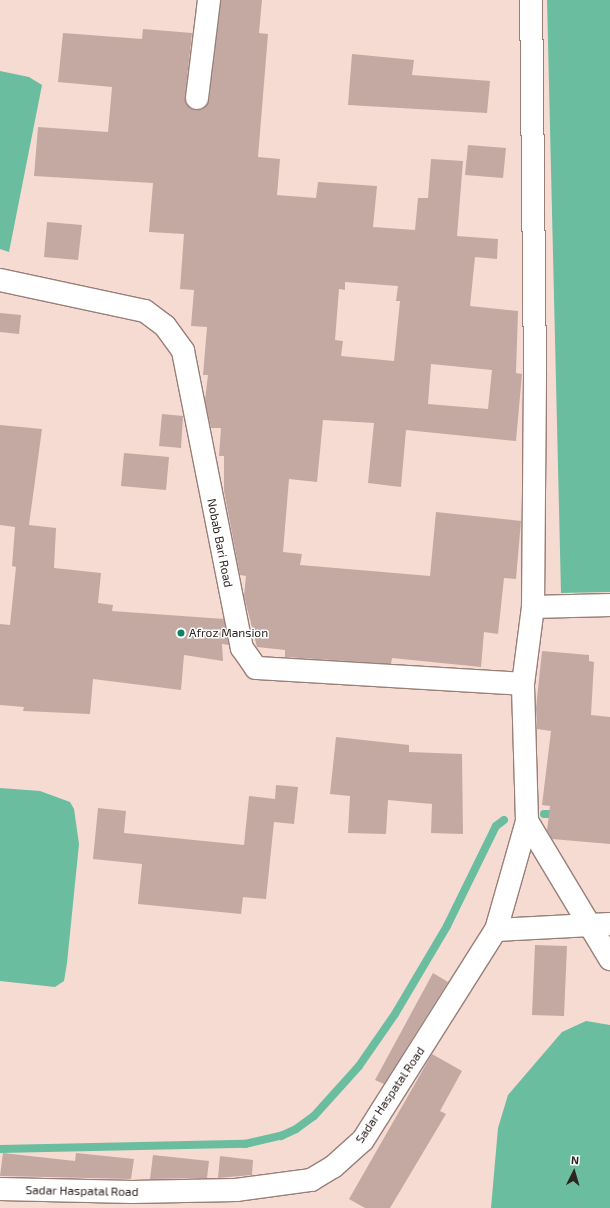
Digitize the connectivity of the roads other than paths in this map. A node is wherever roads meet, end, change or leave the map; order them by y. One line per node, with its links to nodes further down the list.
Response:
1 (209, 0): 3 (street)
2 (531, 0): 6 (street)
3 (197, 98)
4 (0, 280): 7 (street, Nobab Bari Road)
5 (610, 606): 6 (street)
6 (533, 607): 7 (street)
7 (523, 684): 8 (street)
8 (526, 821): 9 (street); 10 (street, Sadar Haspatal Road)
9 (599, 924): 10 (street); 11 (street)
10 (496, 930): 12 (street, Sadar Haspatal Road)
11 (610, 959)
12 (0, 1189)

